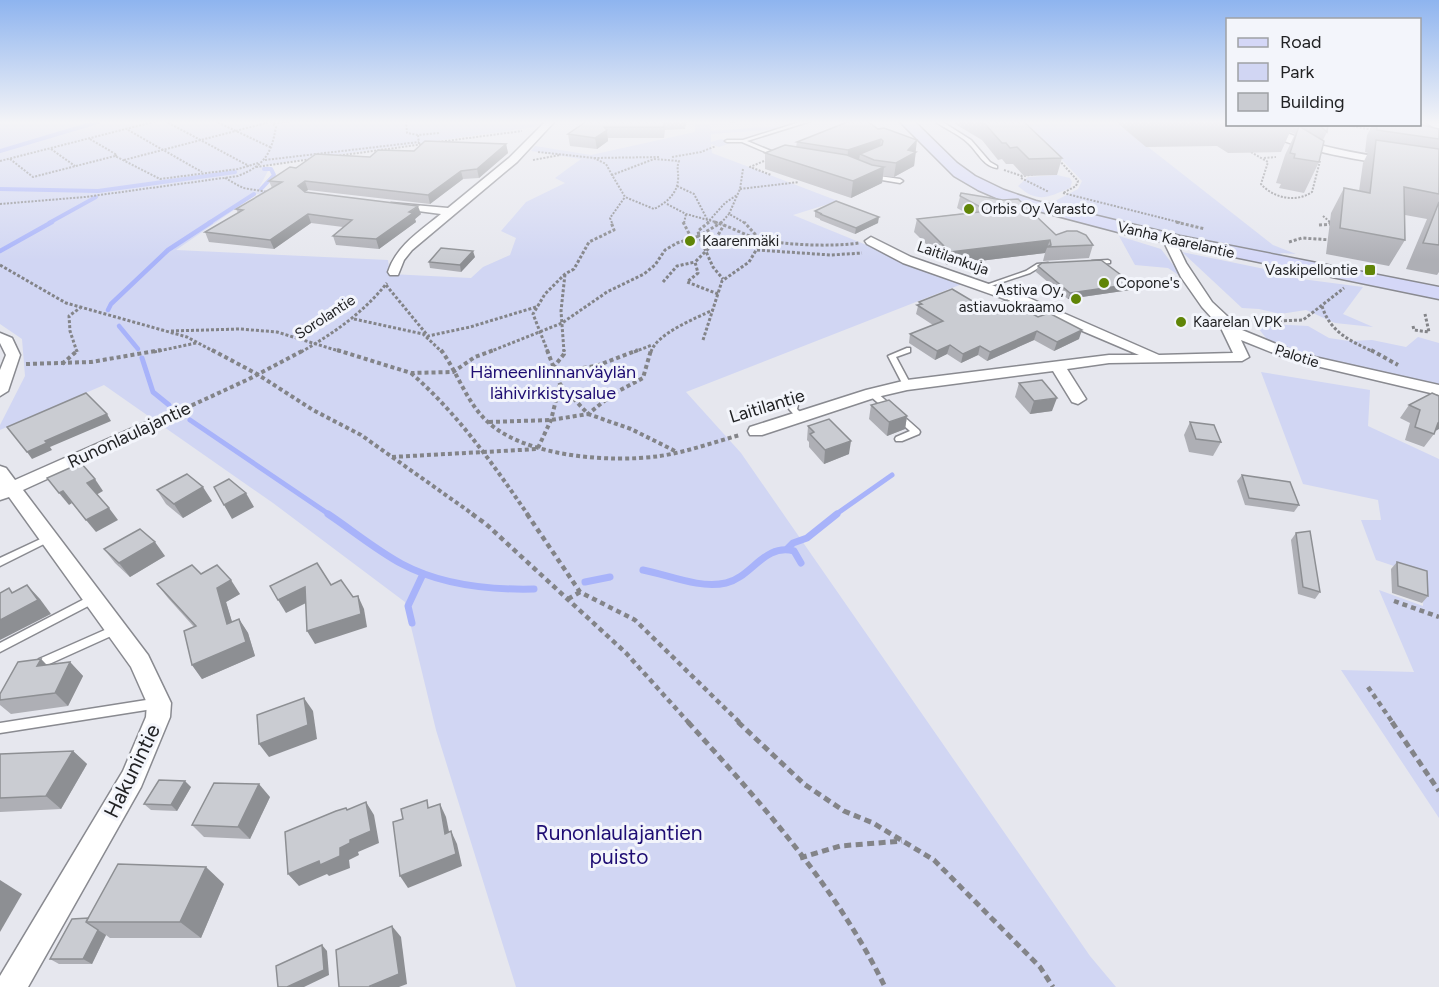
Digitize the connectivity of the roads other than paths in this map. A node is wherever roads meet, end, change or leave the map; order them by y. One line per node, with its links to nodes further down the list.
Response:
1 (505, 167): 8 (street)
2 (952, 167): 9 (main road, Vanha Kaarelantie)
3 (1421, 167): 4 (street)
4 (1439, 170)
5 (860, 173): 6 (lane)
6 (900, 182)
7 (380, 203): 8 (street)
8 (450, 212): 14 (street)
9 (1169, 240): 16 (main road, Vanha Kaarelantie); 17 (street, Palotie)
10 (871, 241): 15 (street, Laitilankuja)
11 (1108, 262): 12 (lane)
12 (1085, 263)
13 (1051, 265): 15 (lane)
14 (393, 272)
15 (986, 286): 20 (street, Laitilankuja)
16 (1439, 293)
17 (1228, 328): 21 (street); 22 (street, Palotie)
18 (0, 337): 25 (street)
19 (907, 350): 24 (lane)
20 (1158, 357): 21 (street, Laitilantie); 23 (street, Laitilantie)
21 (1242, 357): 22 (street, Laitilantie)
22 (1296, 357): 26 (street, Palotie)
23 (1057, 365): 24 (street, Laitilantie); 28 (street)
24 (908, 385): 27 (street, Laitilantie)
25 (0, 390)
26 (1439, 390)
27 (872, 393): 30 (street, Laitilantie); 33 (lane)
28 (1078, 399)
29 (795, 401): 30 (lane)
30 (800, 416): 32 (street, Laitilantie)
31 (146, 427): 34 (street, Runonlaulajantie)
32 (756, 431)
33 (899, 439)
34 (4, 485): 35 (street, Hakunintie)
35 (49, 538): 36 (lane); 37 (street, Hakunintie)
36 (0, 562)
37 (92, 599): 38 (street, Hakunintie); 39 (lane)
38 (116, 629): 40 (lane); 41 (street, Hakunintie)
39 (0, 648)
40 (43, 663)
41 (159, 703): 42 (lane); 43 (street, Hakunintie)
42 (0, 728)
43 (11, 987)

